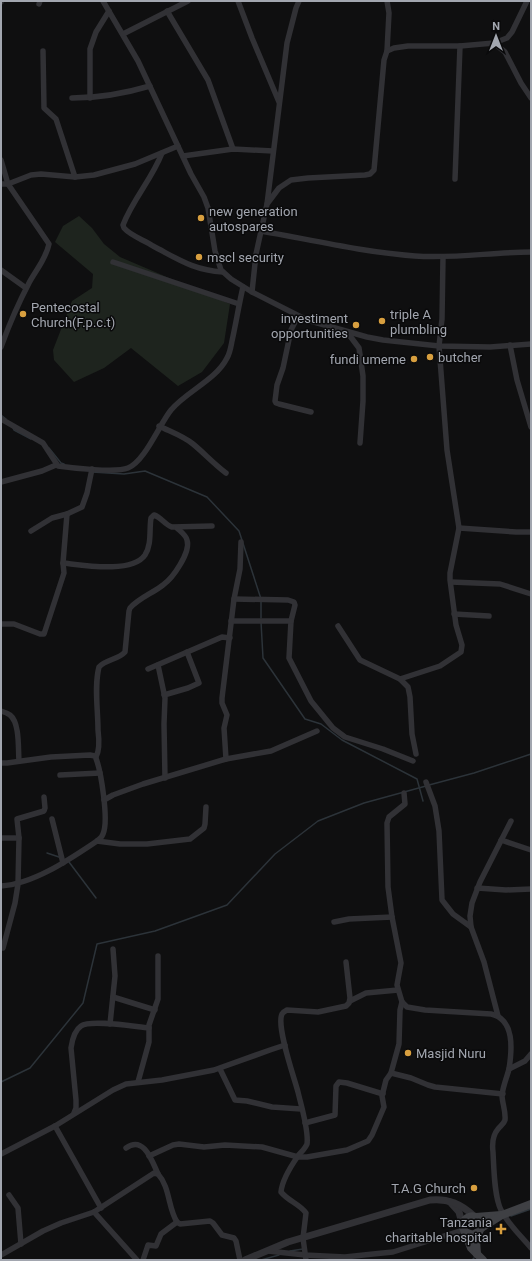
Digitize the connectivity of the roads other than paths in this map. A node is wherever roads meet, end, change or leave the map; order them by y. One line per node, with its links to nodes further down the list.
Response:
1 (104, 1): 7 (street)
2 (188, 1): 8 (street)
3 (238, 1): 18 (street)
4 (299, 1): 18 (street)
5 (387, 1): 13 (street)
6 (527, 1): 10 (street)
7 (109, 11): 9 (street); 16 (street)
8 (167, 11): 9 (street); 20 (street)
9 (123, 34): 14 (street)
10 (494, 43): 11 (street); 17 (street)
11 (460, 46): 13 (street); 26 (street)
12 (43, 51): 25 (street)
13 (387, 51): 29 (street)
14 (150, 86): 16 (street); 19 (street)
15 (72, 98): 16 (street)
16 (90, 98)
17 (531, 98)
18 (280, 104): 21 (street)
19 (178, 146): 22 (street); 23 (street)
20 (233, 150): 21 (street); 23 (street)
21 (273, 152): 29 (street)
22 (162, 153): 25 (street); 35 (street)
23 (183, 156): 35 (street)
24 (1, 160): 28 (street)
25 (75, 177): 28 (street)
26 (455, 179)
27 (1, 184): 28 (street)
28 (8, 184): 37 (street)
29 (266, 204): 30 (street)
30 (261, 231): 32 (street); 38 (street)
31 (531, 252): 32 (street)
32 (443, 257): 44 (street)
33 (113, 262): 39 (street)
34 (1, 270): 37 (street)
35 (223, 272): 36 (street)
36 (243, 286): 38 (street); 39 (street)
37 (26, 288): 45 (street)
38 (252, 292): 40 (street)
39 (239, 304): 48 (street)
40 (298, 316): 41 (street); 46 (street)
41 (347, 331): 44 (street); 50 (street)
42 (531, 344): 43 (street)
43 (510, 345): 44 (street); 49 (street)
44 (439, 346): 58 (street)
45 (1, 347)
46 (311, 412)
47 (1, 419): 51 (street)
48 (160, 426): 52 (street); 53 (street)
49 (531, 427)
50 (360, 443)
51 (56, 465): 52 (street); 54 (street)
52 (92, 469): 55 (street)
53 (226, 473)
54 (1, 482)
55 (67, 514): 59 (street); 62 (street)
56 (212, 526): 57 (street)
57 (177, 528): 62 (street); 81 (street)
58 (460, 528): 60 (street); 63 (street)
59 (31, 531)
60 (531, 532)
61 (241, 542): 65 (street)
62 (63, 562): 70 (street)
63 (450, 582): 64 (street); 66 (street)
64 (531, 594)
65 (234, 599): 68 (street); 69 (street)
66 (454, 614): 67 (street); 76 (street)
67 (489, 616)
68 (231, 621): 69 (street); 72 (street)
69 (291, 621): 84 (street)
70 (1, 624)
71 (338, 626): 76 (street)
72 (230, 638): 73 (street); 82 (street)
73 (187, 652): 74 (street); 77 (street)
74 (158, 665): 75 (street); 77 (street)
75 (148, 669)
76 (400, 679): 80 (street)
77 (164, 695): 88 (street)
78 (1, 711): 83 (street)
79 (317, 731): 82 (street)
80 (416, 754)
81 (96, 758): 83 (street); 86 (street)
82 (226, 759): 88 (street)
83 (19, 761): 85 (street)
84 (413, 762)
85 (1, 763)
86 (100, 773): 87 (street); 92 (street)
87 (60, 775)
88 (165, 778): 92 (street)
89 (426, 782): 108 (street)
90 (404, 793): 106 (street)
91 (44, 797): 97 (street)
92 (104, 800): 99 (street)
93 (206, 807): 99 (street)
94 (52, 819): 101 (street)
95 (511, 821): 98 (street)
96 (1, 838): 97 (street)
97 (19, 838): 102 (street)
98 (501, 840): 100 (street); 104 (street)
99 (97, 841): 101 (street)
100 (531, 850)
101 (63, 863): 102 (street)
102 (18, 884): 103 (street); 109 (street)
103 (1, 886)
104 (477, 888): 105 (street); 108 (street)
105 (531, 889)
106 (392, 917): 107 (street); 113 (street)
107 (334, 922)
108 (471, 927): 118 (street)
109 (3, 948)
110 (114, 949): 114 (street)
111 (158, 956): 117 (street)
112 (346, 962): 115 (street)
113 (398, 990): 115 (street); 116 (street)
114 (114, 997): 117 (street); 119 (street)
115 (350, 1001): 121 (street)
116 (402, 1002): 118 (street); 125 (street)
117 (155, 1010): 120 (street)
118 (498, 1016): 124 (street)
119 (110, 1024): 120 (street); 130 (street)
120 (149, 1028): 126 (street)
121 (285, 1046): 123 (street); 129 (street)
122 (531, 1054): 124 (street)
123 (220, 1068): 126 (street); 129 (street)
124 (509, 1069): 128 (street)
125 (390, 1073): 127 (street); 128 (street)
126 (138, 1082): 130 (street)
127 (383, 1094): 131 (street); 136 (street)
128 (503, 1094): 143 (street)
129 (302, 1109): 131 (street)
130 (74, 1113): 132 (street)
131 (305, 1123): 136 (street)
132 (55, 1126): 134 (street); 141 (street)
133 (126, 1148): 135 (street)
134 (1, 1154)
135 (149, 1156): 136 (street); 137 (street)
136 (298, 1157): 148 (street)
137 (158, 1174): 141 (street); 145 (street)
138 (9, 1195): 149 (street)
139 (449, 1201): 144 (street); 146 (street); 148 (street)
140 (531, 1204): 143 (main road)
141 (101, 1208): 142 (street)
142 (94, 1212): 149 (street); 157 (street)
143 (503, 1215): 144 (main road); 147 (main road); 150 (street)
144 (475, 1217): 146 (main road); 147 (main road)
145 (176, 1222): 158 (street); 159 (street)
146 (464, 1229): 147 (main road); 153 (main road); 155 (street)
147 (479, 1231): 153 (main road)
148 (303, 1238): 151 (street); 154 (street)
149 (22, 1244): 152 (street)
150 (531, 1248)
151 (268, 1251): 154 (street); 160 (street)
152 (1, 1256): 156 (street)
153 (480, 1257)
154 (305, 1258): 155 (street)
155 (345, 1258)
156 (2, 1260)
157 (137, 1260)
158 (143, 1260)
159 (240, 1260)
160 (245, 1260)

